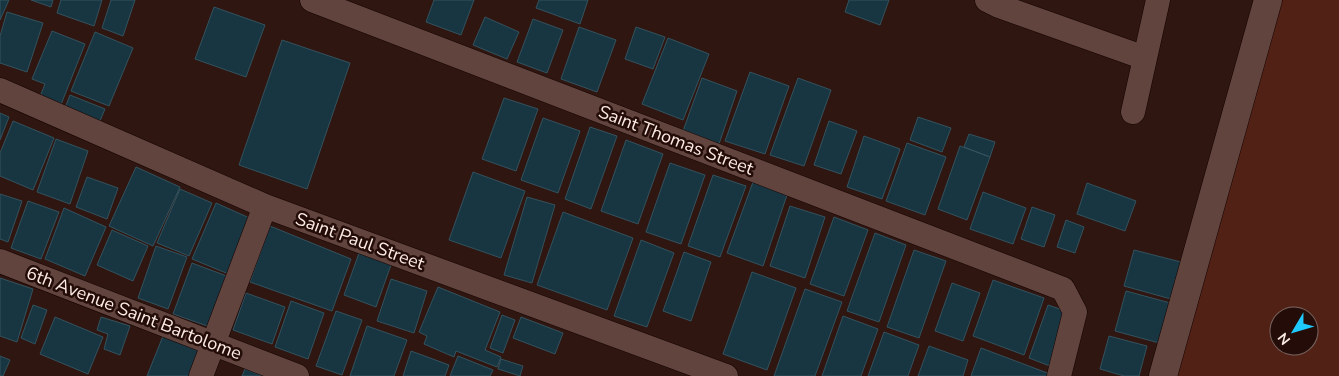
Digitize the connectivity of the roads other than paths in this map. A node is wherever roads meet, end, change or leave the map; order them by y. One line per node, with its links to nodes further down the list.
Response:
1 (312, 0): 14 (street, Saint Thomas Street)
2 (987, 0): 5 (street)
3 (1158, 0): 5 (street)
4 (1268, 0): 15 (street)
5 (1145, 58): 7 (street)
6 (0, 90): 8 (street, Saint Paul Street)
7 (1133, 112)
8 (265, 206): 10 (street); 13 (street, Saint Paul Street)
9 (0, 261): 10 (street, 6th Avenue Saint Bartolome)
10 (213, 345): 11 (street); 12 (street, 6th Avenue Saint Bartolome)
11 (201, 376)
12 (297, 376)
13 (726, 376)
14 (1059, 376)
15 (1163, 376)

